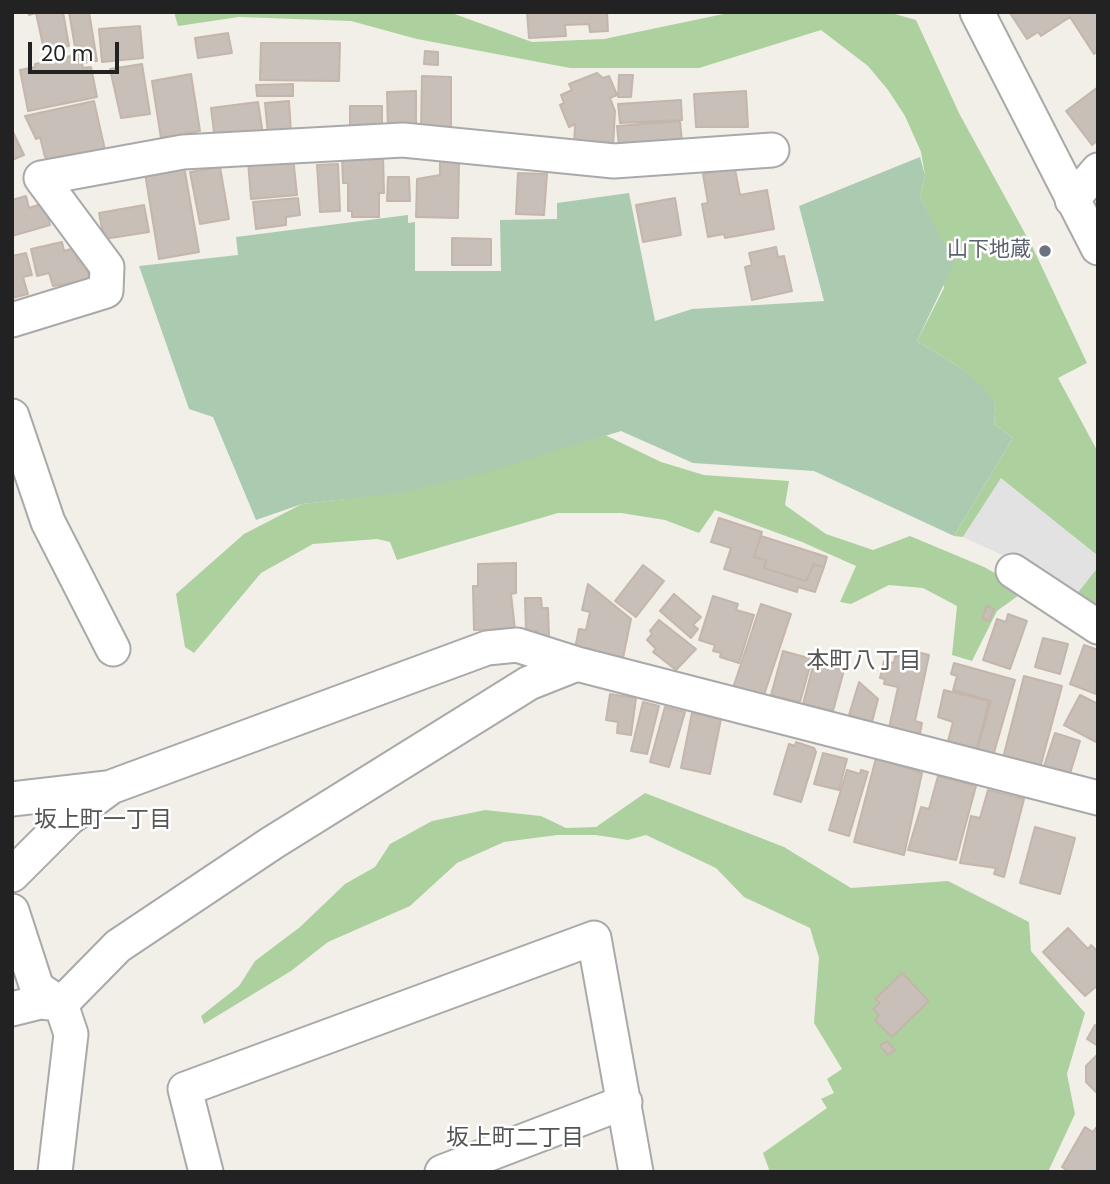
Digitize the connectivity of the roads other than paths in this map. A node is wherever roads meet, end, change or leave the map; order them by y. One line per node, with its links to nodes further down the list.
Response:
1 (977, 12): 4 (street)
2 (772, 150): 6 (street)
3 (1098, 170): 4 (street)
4 (1072, 200): 5 (street)
5 (1098, 248)
6 (12, 320)
7 (12, 416): 10 (street)
8 (1013, 571): 9 (street)
9 (1098, 627)
10 (113, 649)
11 (577, 664): 12 (street); 13 (street); 17 (street)
12 (111, 787): 14 (street); 15 (street)
13 (1098, 798)
14 (12, 799)
15 (12, 875)
16 (12, 911): 17 (street)
17 (61, 1004): 18 (street); 20 (street)
18 (12, 1009)
19 (625, 1102): 21 (street); 22 (street); 23 (street)
20 (55, 1172)
21 (206, 1172)
22 (442, 1172)
23 (636, 1172)

